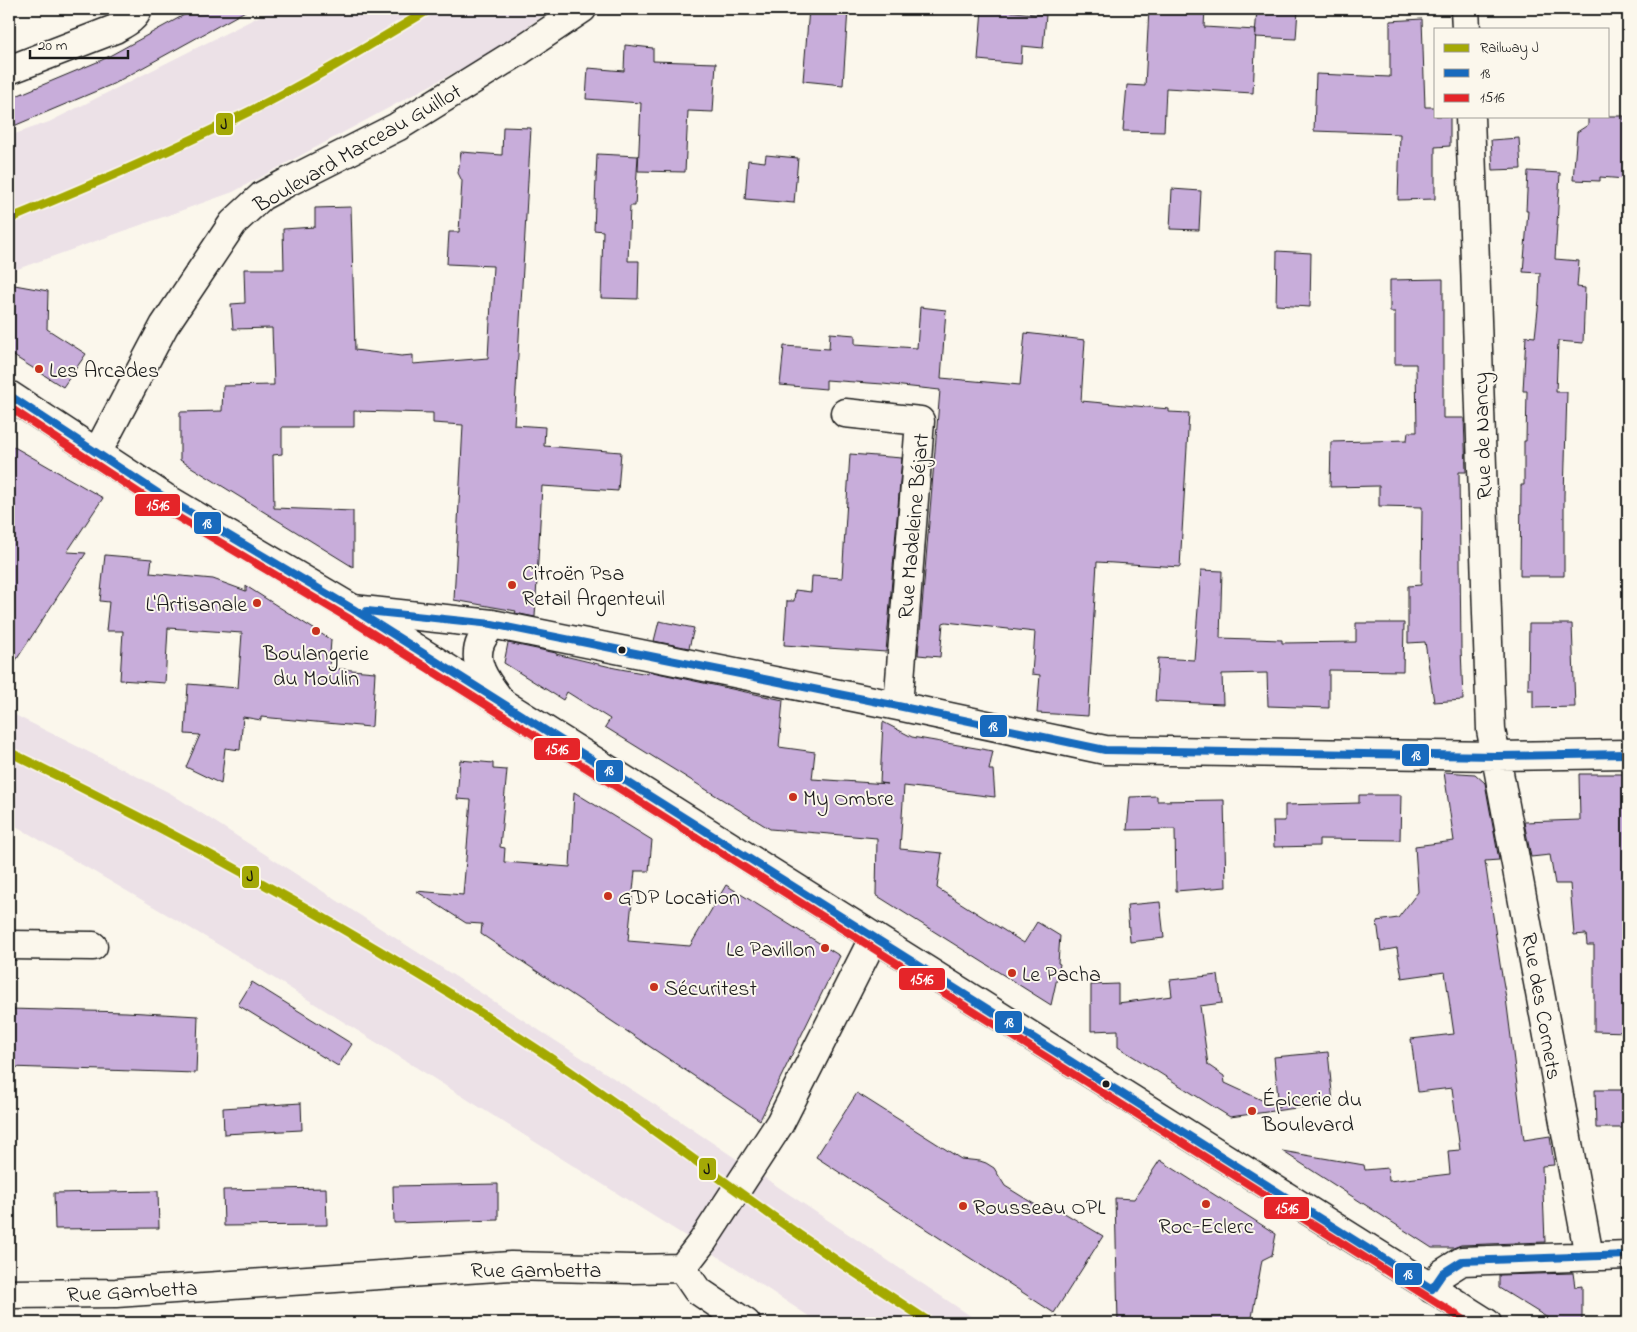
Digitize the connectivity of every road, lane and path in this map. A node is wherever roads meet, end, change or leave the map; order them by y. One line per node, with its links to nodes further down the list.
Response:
1 (138, 9): 5 (street)
2 (582, 9): 9 (street, Boulevard Marceau Guillot)
3 (1466, 9): 4 (street)
4 (1466, 28)
5 (9, 70)
6 (1470, 118): 15 (street, Rue de Nancy)
7 (9, 395): 9 (street)
8 (846, 413): 13 (street, Rue Madeleine Béjart)
9 (97, 453): 10 (street)
10 (353, 609): 11 (street); 12 (street)
11 (492, 624): 12 (street); 13 (street)
12 (503, 704): 16 (street)
13 (898, 706): 15 (street)
14 (1628, 754): 15 (street)
15 (1497, 756): 20 (street, Rue des Cornets)
16 (874, 937): 21 (street); 22 (street)
17 (9, 945): 18 (street)
18 (93, 946)
19 (1628, 1255): 20 (street)
20 (1589, 1256): 22 (street)
21 (682, 1268): 23 (street, Rue Gambetta); 24 (street)
22 (1432, 1289): 25 (street)
23 (9, 1294)
24 (746, 1323)
25 (1487, 1323)

